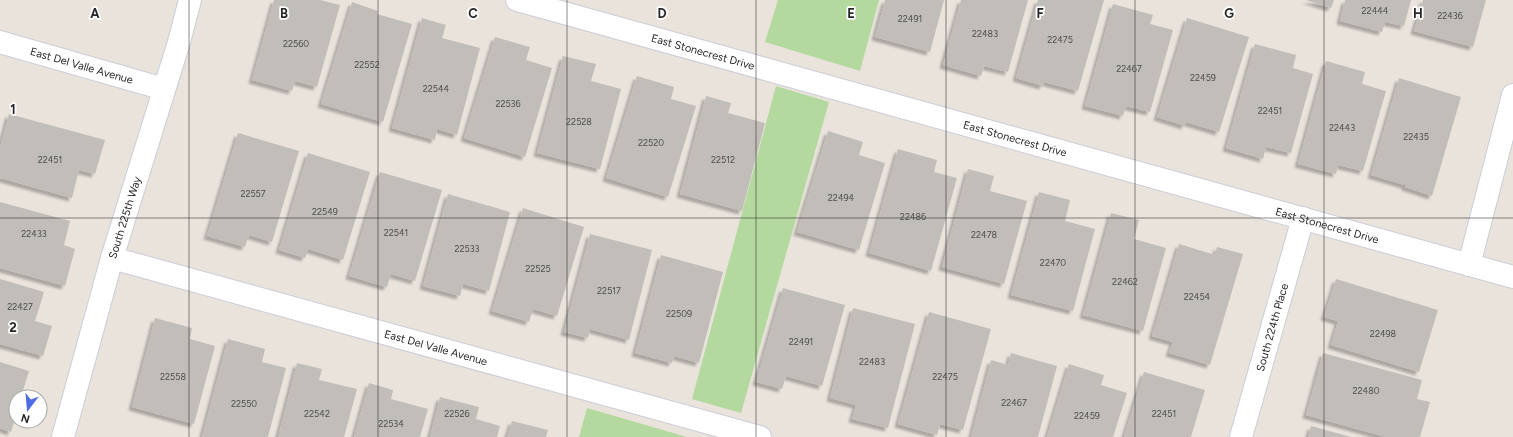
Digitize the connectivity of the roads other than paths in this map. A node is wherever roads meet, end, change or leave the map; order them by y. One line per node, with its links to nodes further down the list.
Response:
1 (190, 0): 4 (street, South 225th Way)
2 (517, 0): 6 (street, East Stonecrest Drive)
3 (0, 42): 4 (street, East Del Valle Avenue)
4 (164, 89): 7 (street, South 225th Way)
5 (1513, 95): 8 (street)
6 (1302, 218): 8 (street, East Stonecrest Drive); 12 (street, South 224th Place)
7 (112, 258): 10 (street, South 225th Way); 11 (street, East Del Valle Avenue)
8 (1469, 265): 9 (street, East Stonecrest Drive)
9 (1513, 277)
10 (64, 437)
11 (760, 437)
12 (1241, 437)

